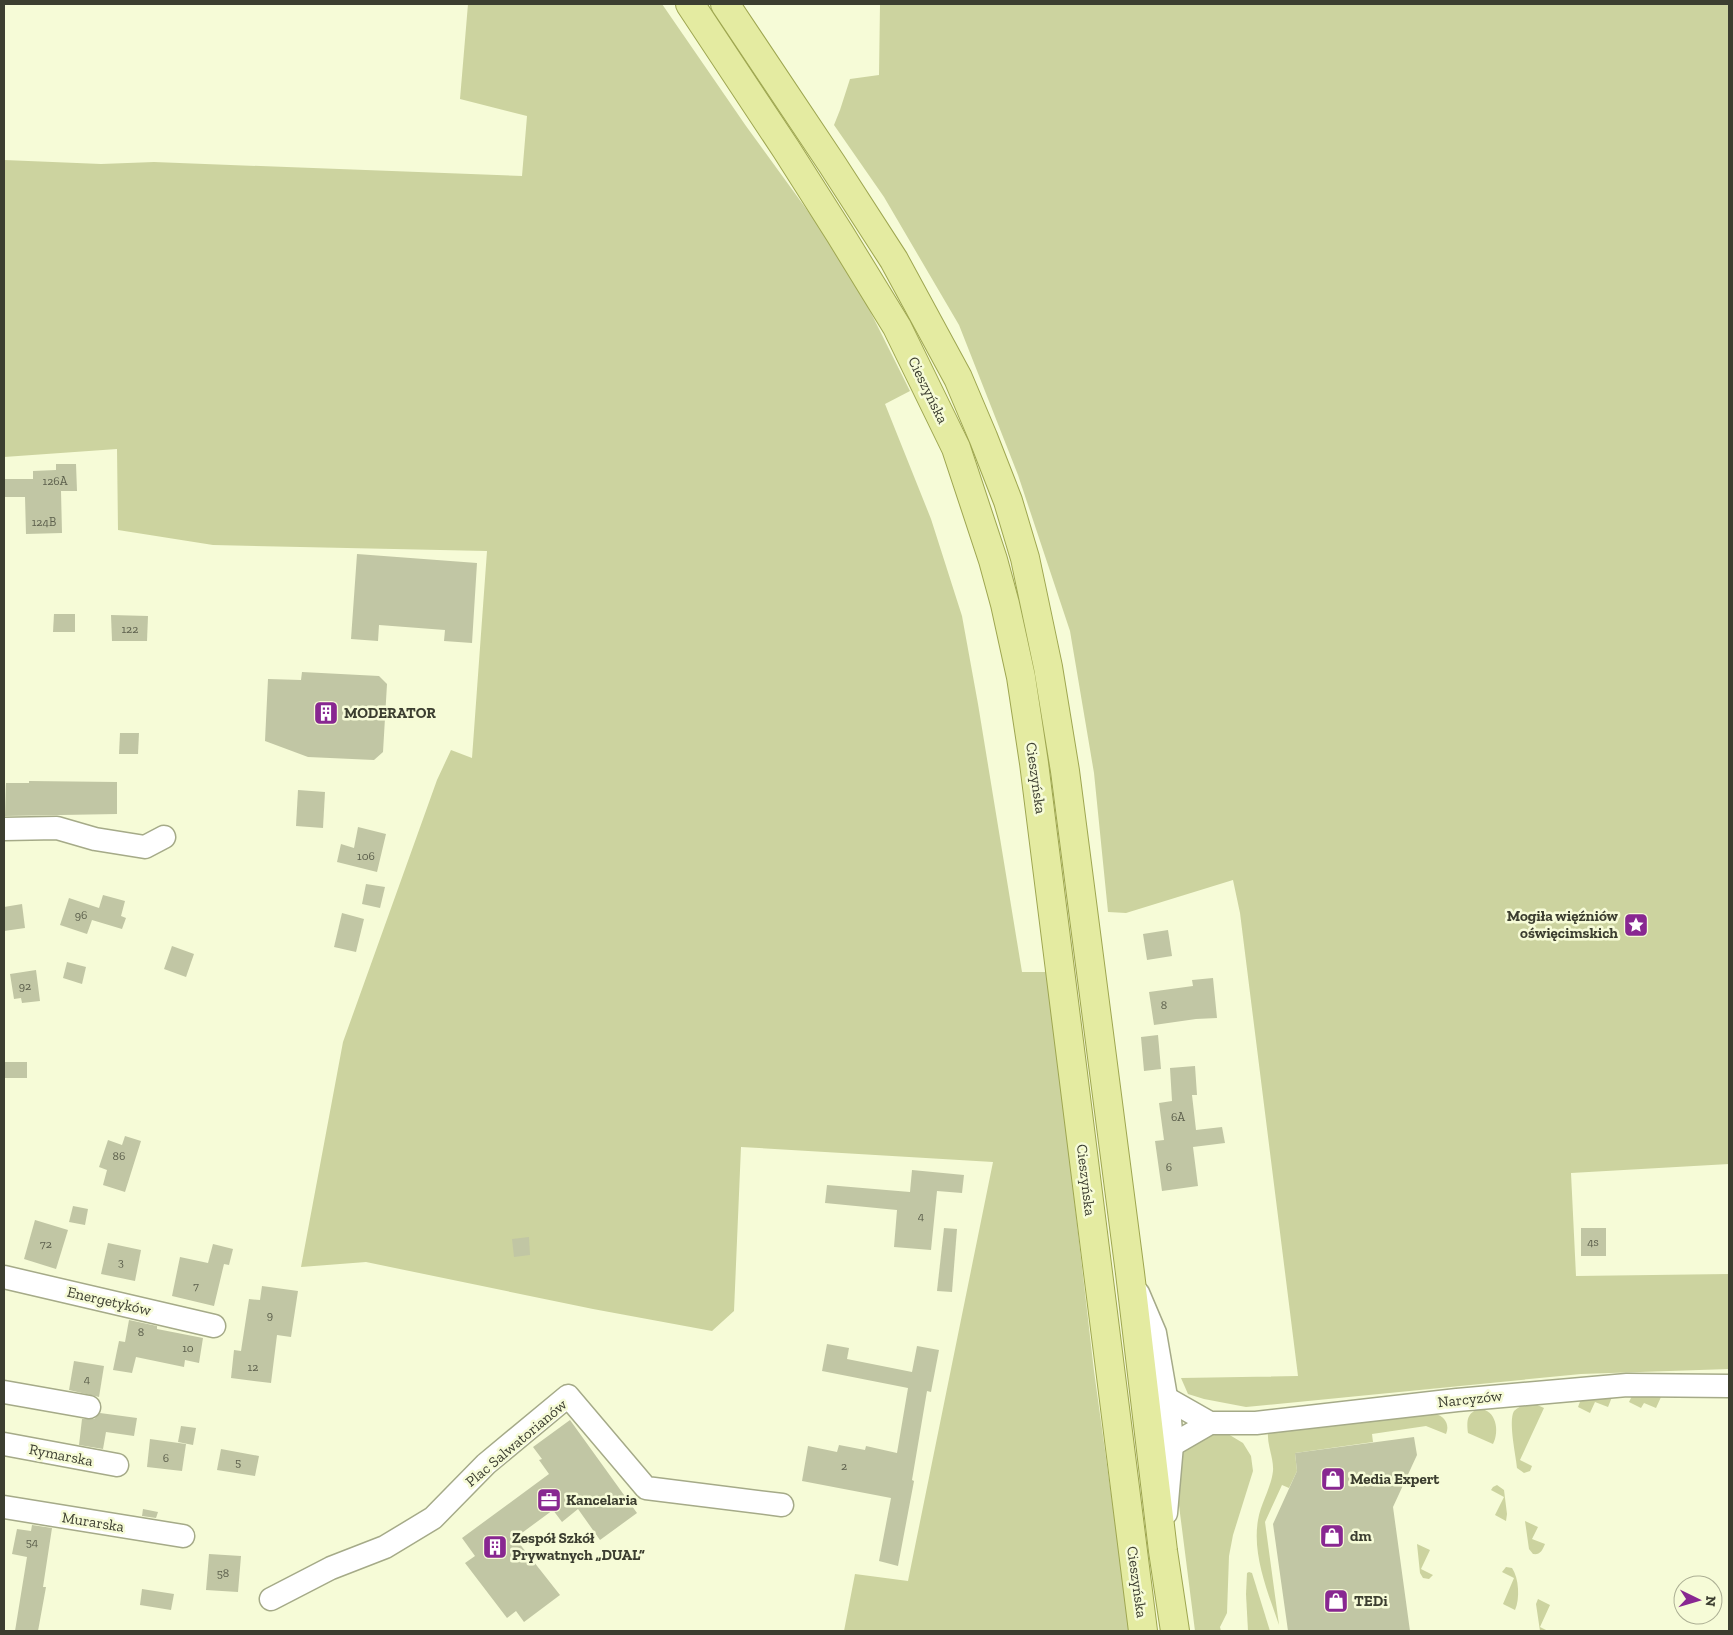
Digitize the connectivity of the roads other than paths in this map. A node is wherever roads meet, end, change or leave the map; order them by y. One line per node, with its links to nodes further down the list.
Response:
1 (690, 4): 21 (main road, Cieszyńska)
2 (725, 4): 5 (main road, Cieszyńska)
3 (4, 829): 4 (street)
4 (164, 837)
5 (1130, 1273): 10 (street); 19 (main road, Cieszyńska)
6 (4, 1277): 7 (street, Energetyków)
7 (214, 1326)
8 (1729, 1386): 12 (street, Narcyzów)
9 (4, 1392): 11 (street)
10 (1166, 1398): 12 (street, Narcyzów); 14 (street)
11 (88, 1407)
12 (1210, 1423): 14 (street)
13 (4, 1444): 15 (street, Rymarska)
14 (1172, 1445): 19 (street)
15 (118, 1465)
16 (782, 1504): 20 (street, Plac Salwatorianów)
17 (4, 1507): 18 (street, Murarska)
18 (183, 1536)
19 (1163, 1551): 22 (main road, Cieszyńska)
20 (270, 1599)
21 (1143, 1631)
22 (1175, 1631)

